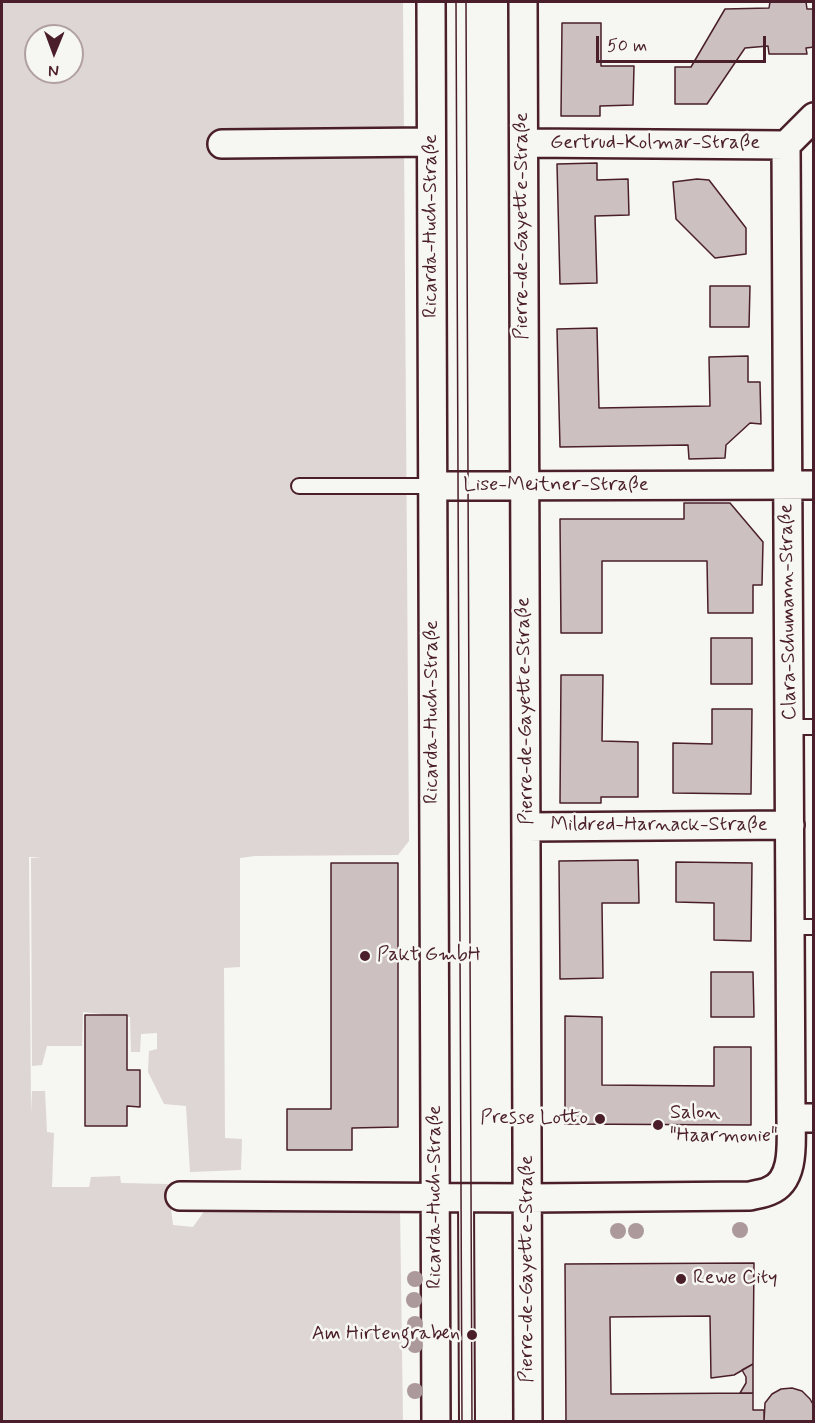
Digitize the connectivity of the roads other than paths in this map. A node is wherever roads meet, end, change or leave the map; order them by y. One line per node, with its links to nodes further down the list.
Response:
1 (431, 2): 4 (street, Ricarda-Huch-Straße)
2 (523, 2): 5 (street, Pierre-de-Gayette-Straße)
3 (813, 117): 7 (street)
4 (432, 142): 6 (street); 11 (street, Ricarda-Huch-Straße)
5 (524, 143): 7 (street, Gertrud-Kolmar-Straße); 12 (street, Pierre-de-Gayette-Straße)
6 (222, 144)
7 (786, 145): 8 (street, Clara-Schumann-Straße)
8 (787, 485): 9 (street, Lise-Meitner-Straße); 12 (street, Lise-Meitner-Straße); 13 (street, Clara-Schumann-Straße)
9 (813, 485)
10 (299, 486): 11 (lane, Lise-Meitner-Straße)
11 (432, 486): 12 (street, Lise-Meitner-Straße); 19 (street, Ricarda-Huch-Straße)
12 (524, 486): 15 (street, Pierre-de-Gayette-Straße)
13 (802, 727): 14 (street, Clara-Schumann-Straße)
14 (790, 825): 15 (street, Mildred-Harnack-Straße); 16 (street, Clara-Schumann-Straße)
15 (527, 826): 21 (street, Pierre-de-Gayette-Straße)
16 (802, 927): 17 (street, Clara-Schumann-Straße)
17 (802, 1118): 21 (street, Clara-Schumann-Straße)
18 (180, 1196): 19 (street, Clara-Schumann-Straße)
19 (436, 1197): 20 (street, Clara-Schumann-Straße); 22 (street, Ricarda-Huch-Straße)
20 (466, 1198): 21 (street, Clara-Schumann-Straße); 23 (lane)
21 (529, 1198): 24 (street, Pierre-de-Gayette-Straße)
22 (436, 1422)
23 (467, 1422)
24 (528, 1422)

